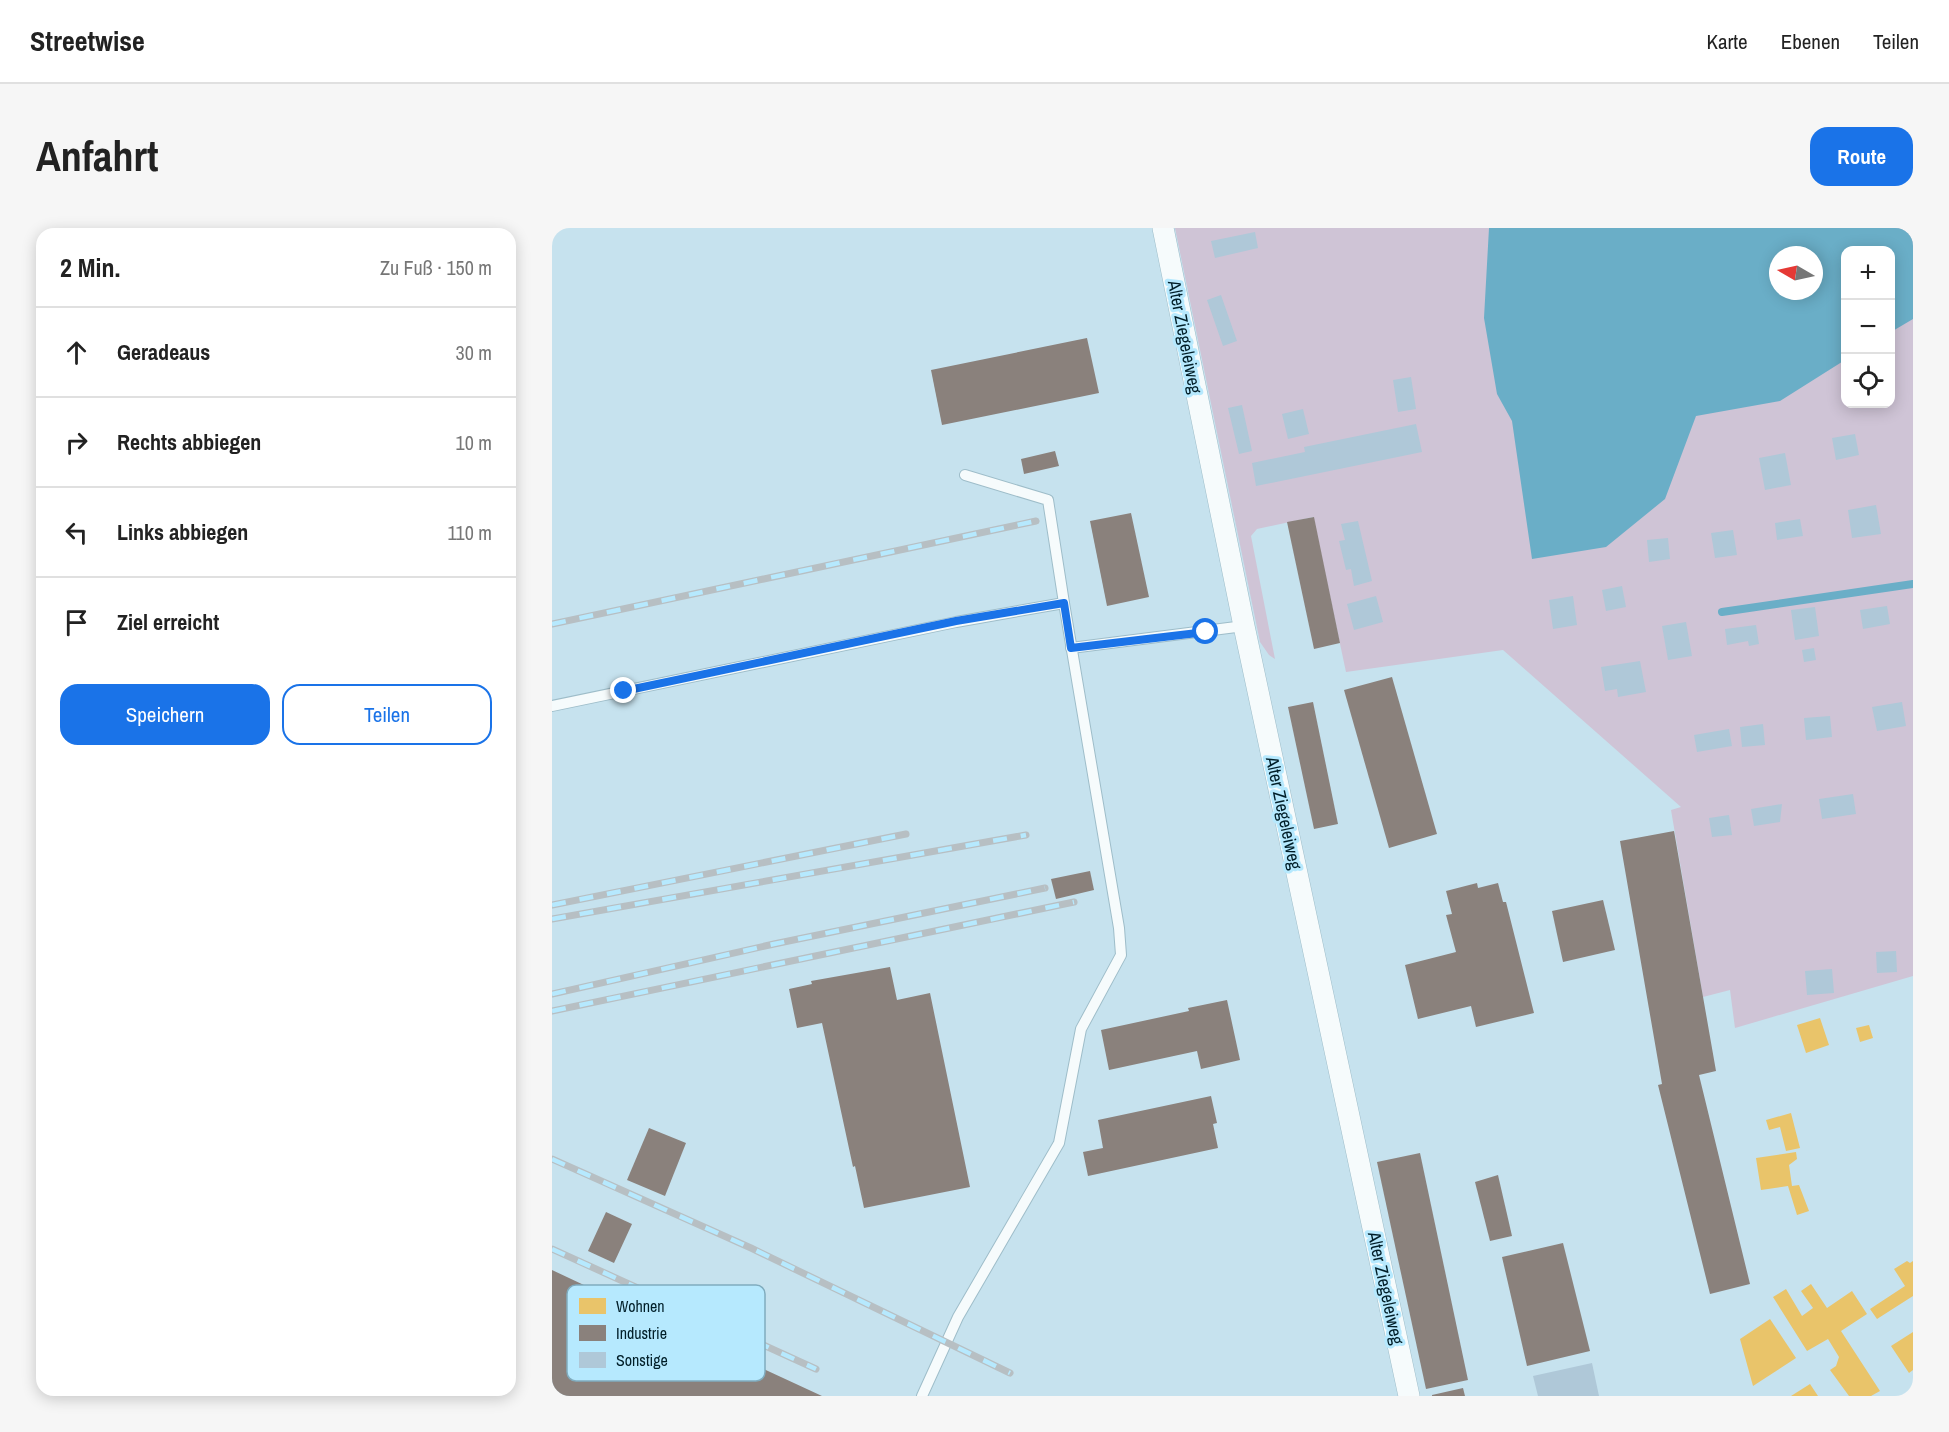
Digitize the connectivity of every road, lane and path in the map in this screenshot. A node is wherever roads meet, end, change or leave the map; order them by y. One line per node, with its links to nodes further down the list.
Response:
1 (1163, 228): 4 (street, Alter Ziegeleiweg)
2 (965, 475): 3 (lane)
3 (1064, 603): 5 (lane); 6 (lane)
4 (1244, 626): 5 (lane); 8 (street, Alter Ziegeleiweg)
5 (1071, 648): 7 (lane)
6 (552, 706)
7 (922, 1396)
8 (1409, 1396)

